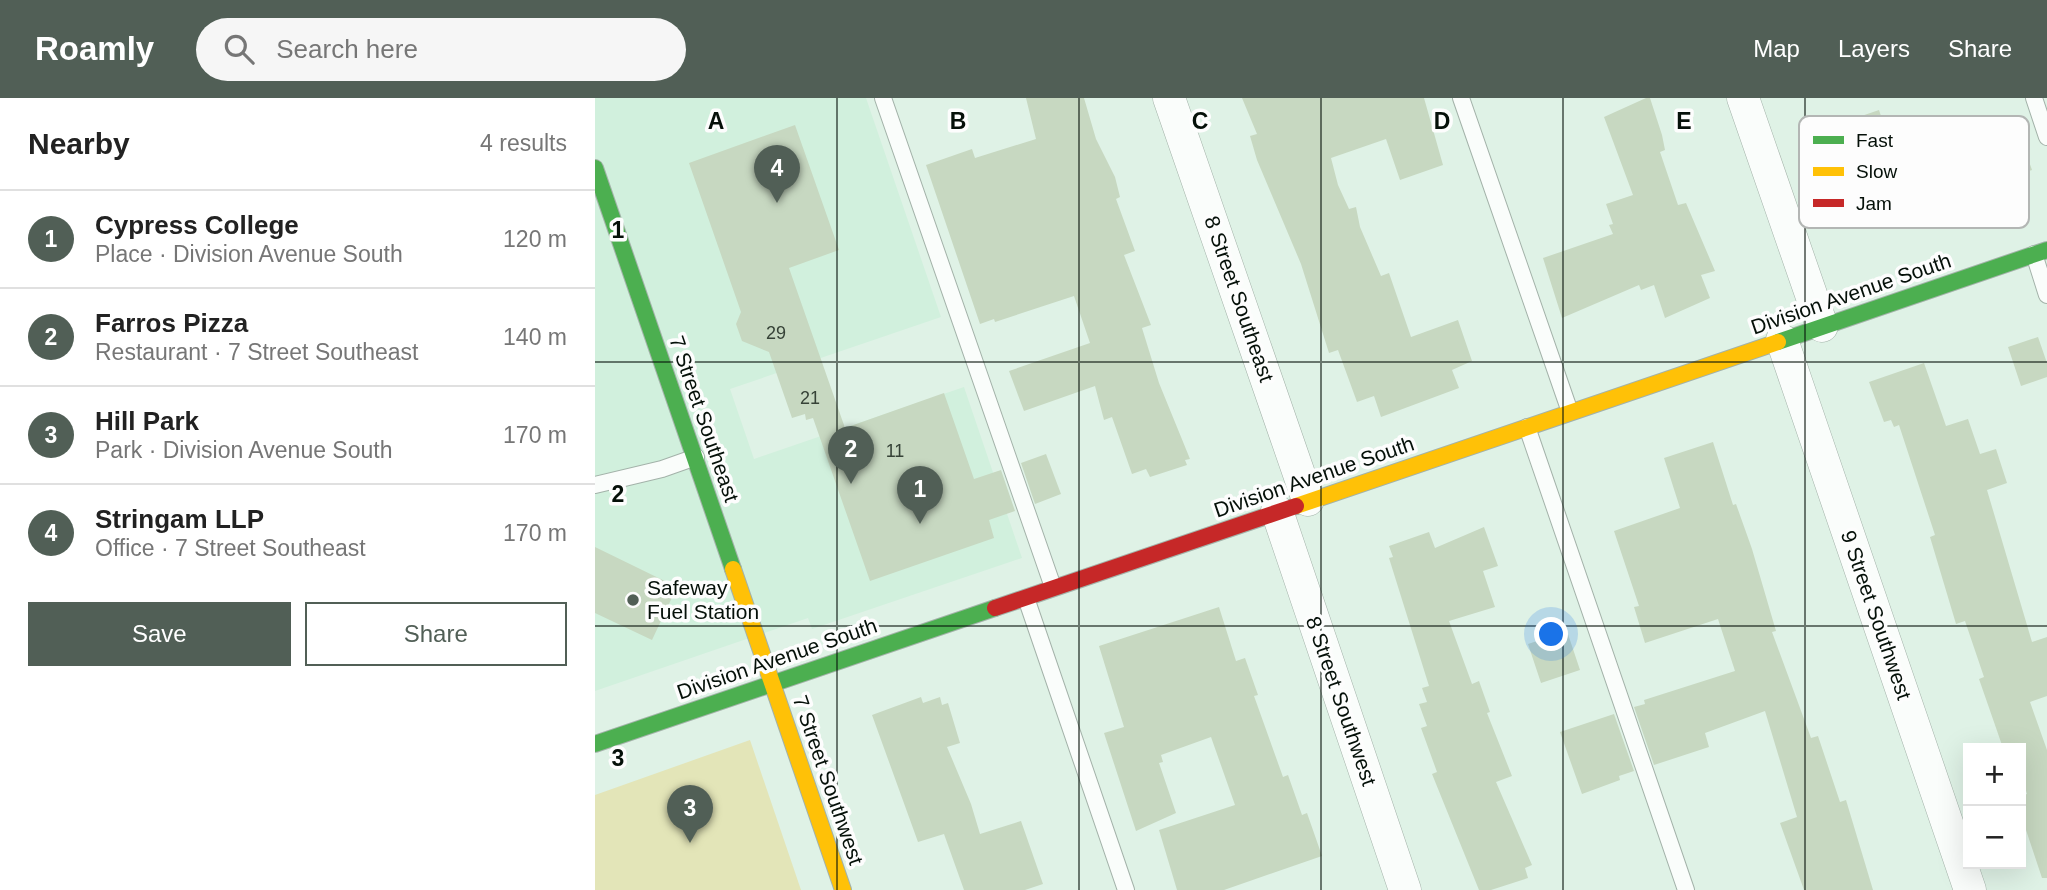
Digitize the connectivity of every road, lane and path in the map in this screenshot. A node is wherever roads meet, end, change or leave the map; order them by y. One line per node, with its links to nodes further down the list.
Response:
1 (883, 98): 20 (lane)
2 (1169, 98): 18 (street, 8 Street Southeast)
3 (1461, 98): 14 (lane)
4 (1743, 98): 12 (street)
5 (2034, 98): 6 (lane)
6 (2047, 137)
7 (595, 168): 8 (street, 7 Street Southeast)
8 (611, 215): 9 (lane); 16 (street, 7 Street Southeast)
9 (595, 220)
10 (2041, 252): 11 (lane); 12 (street, Division Avenue South)
11 (2047, 295)
12 (1822, 326): 13 (street, Division Avenue South)
13 (1782, 340): 14 (street, Division Avenue South); 30 (street, 9 Street Southwest)
14 (1570, 412): 15 (street, Division Avenue South)
15 (1527, 427): 18 (street, Division Avenue South); 29 (lane)
16 (696, 457): 17 (lane); 22 (street, 7 Street Southeast)
17 (595, 485)
18 (1308, 500): 19 (street, Division Avenue South)
19 (1277, 511): 20 (street, Division Avenue South); 28 (street, 8 Street Southwest)
20 (1053, 587): 21 (street, Division Avenue South)
21 (1026, 597): 22 (street, Division Avenue South); 27 (lane)
22 (773, 684): 24 (street, Division Avenue South); 26 (street, 7 Street Southwest)
23 (595, 733): 24 (lane)
24 (625, 734): 25 (street, Division Avenue South)
25 (595, 744)
26 (843, 890)
27 (1126, 890)
28 (1405, 890)
29 (1686, 890)
30 (1970, 890)

